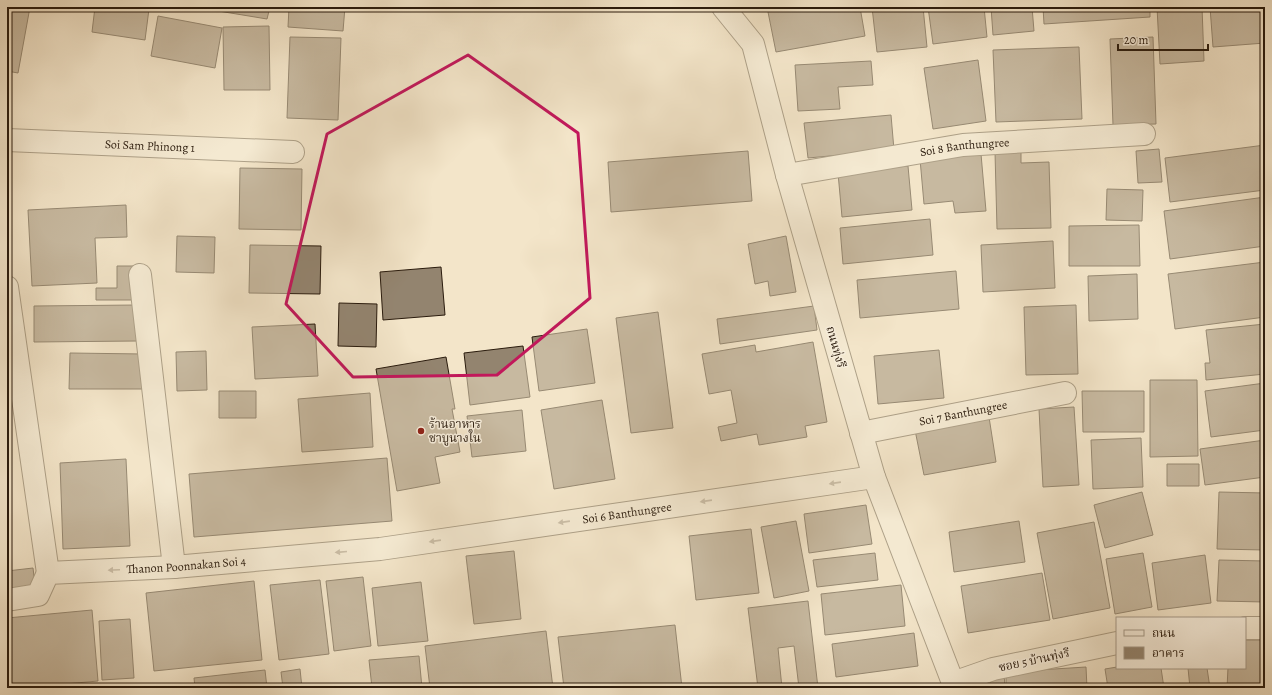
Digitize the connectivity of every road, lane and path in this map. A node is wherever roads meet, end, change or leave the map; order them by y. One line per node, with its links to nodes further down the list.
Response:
1 (723, 7): 5 (street, ถนนทุ่งรี)
2 (1144, 134): 5 (street, Soi 8 Banthungree)
3 (7, 140): 4 (street, Soi Sam Phinong 1)
4 (293, 152)
5 (787, 175): 9 (street, ถนนทุ่งรี)
6 (140, 275): 12 (street)
7 (7, 287): 13 (street)
8 (1065, 393): 9 (street, Soi 7 Banthungree)
9 (861, 433): 10 (street, ถนนทุ่งรี)
10 (874, 477): 11 (street, Soi 6 Banthungree, one-way to 11); 18 (street, ถนนทุ่งรี)
11 (380, 548): 12 (street, Thanon Poonnakan Soi 4, one-way to 12)
12 (174, 567): 13 (street, Thanon Poonnakan Soi 4, one-way to 13)
13 (48, 573): 14 (street)
14 (7, 600)
15 (1246, 628): 16 (street)
16 (1265, 628)
17 (1116, 643): 18 (street, ซอย 5 บ้านทุ่งรี)
18 (954, 685)

